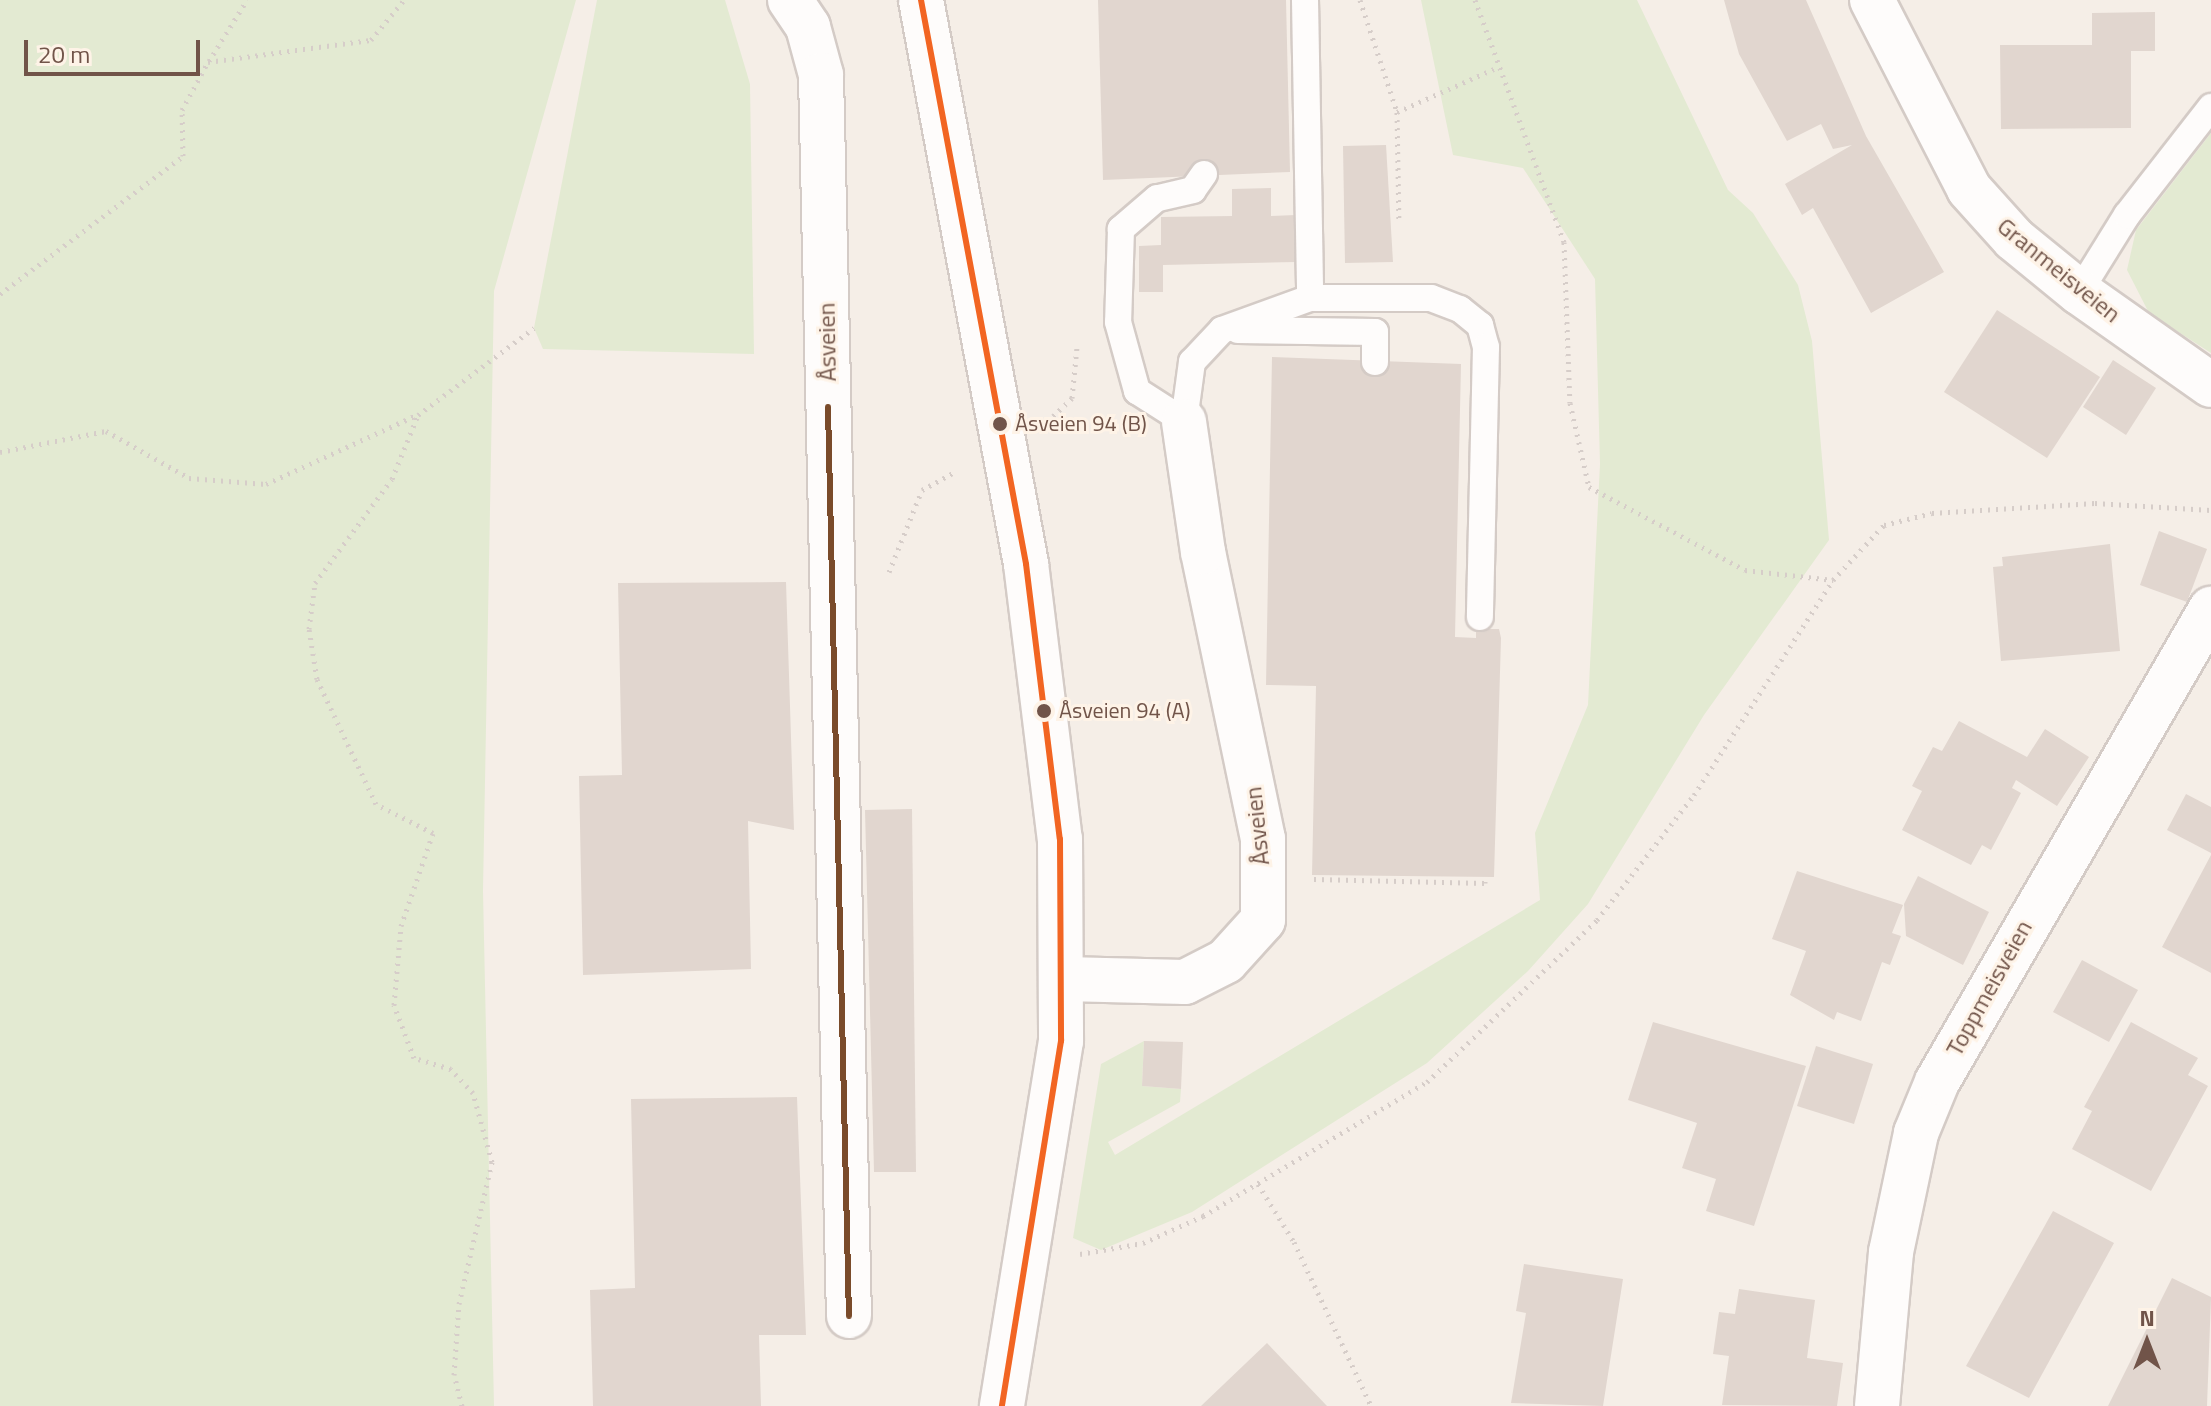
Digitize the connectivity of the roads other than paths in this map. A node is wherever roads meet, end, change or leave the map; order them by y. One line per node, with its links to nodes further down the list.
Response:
1 (790, 0): 16 (street, Åsveien)
2 (921, 0): 15 (street)
3 (1305, 0): 8 (lane)
4 (1872, 0): 7 (street, Granmeisveien)
5 (2211, 107): 7 (lane)
6 (1204, 174): 12 (lane)
7 (2079, 292): 11 (street, Granmeisveien)
8 (1310, 298): 9 (lane); 14 (lane)
9 (1222, 330): 10 (lane); 12 (lane)
10 (1375, 362)
11 (2211, 385)
12 (1184, 421): 15 (street, Åsveien)
13 (2211, 609): 18 (street, Toppmeisveien)
14 (1480, 617)
15 (1065, 979): 17 (street)
16 (849, 1316)
17 (1002, 1406)
18 (1877, 1406)

